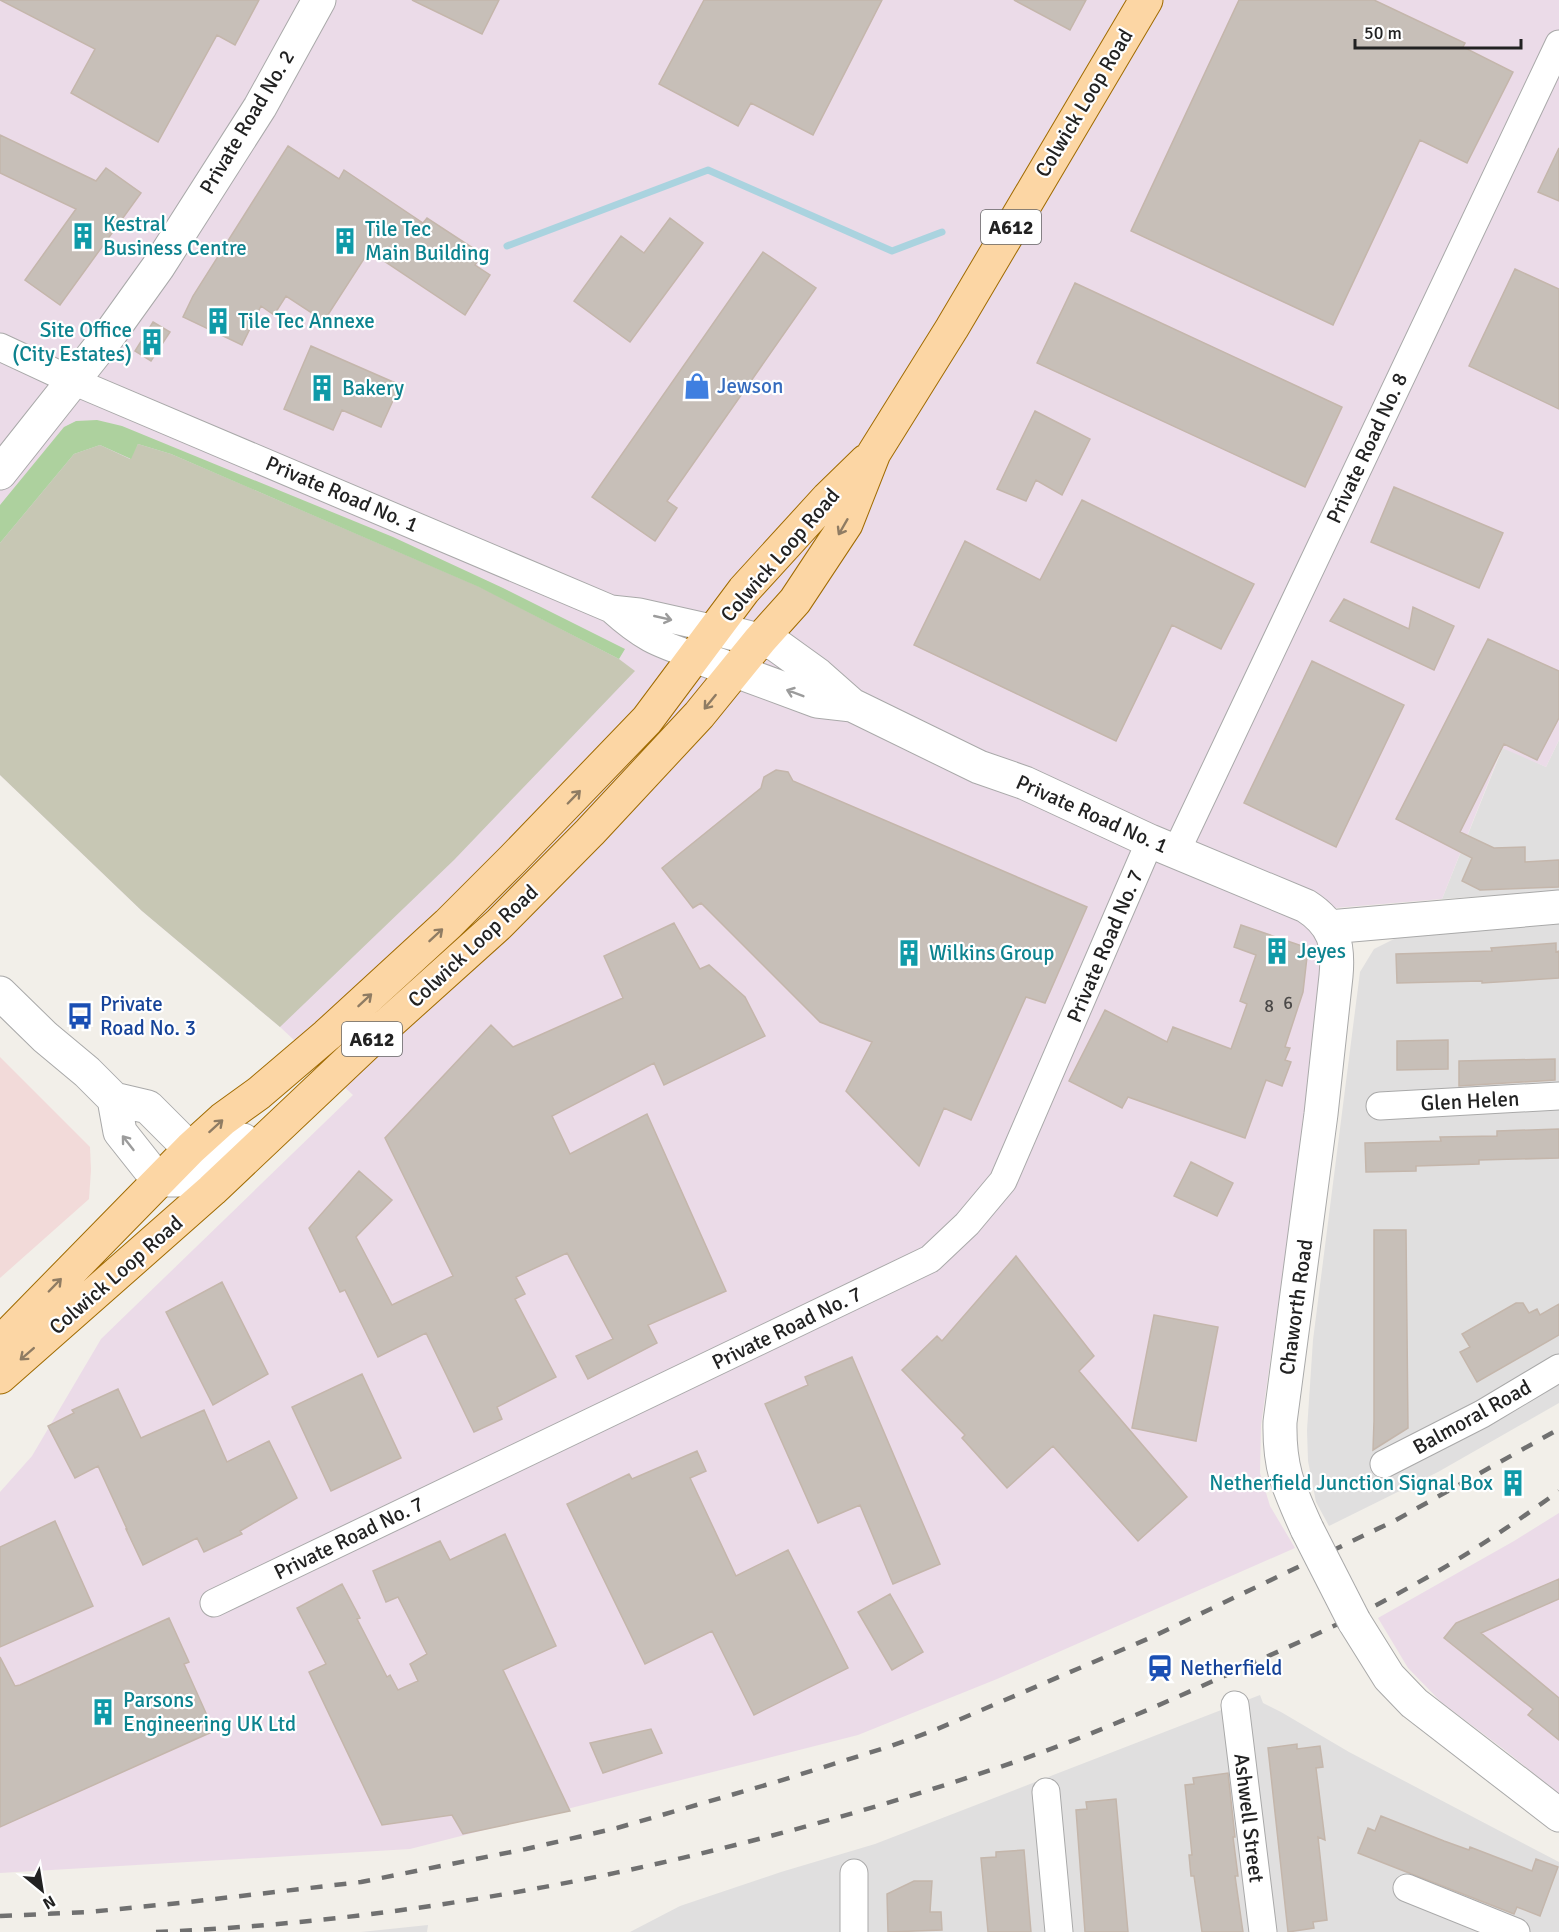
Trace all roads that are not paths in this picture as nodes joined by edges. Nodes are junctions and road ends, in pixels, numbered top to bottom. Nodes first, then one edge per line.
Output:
1 (319, 0) edge
2 (1146, 0) edge
3 (1559, 44) edge
4 (0, 347) edge
5 (73, 381) junction
6 (874, 453) junction
7 (0, 473) edge
8 (611, 609) junction
9 (715, 629) junction
10 (760, 640) junction
11 (695, 656) junction
12 (735, 671) junction
13 (852, 705) junction
14 (1163, 846) junction
15 (1559, 907) edge
16 (1329, 927) junction
17 (0, 993) edge
18 (1559, 1096) edge
19 (114, 1099) junction
20 (1380, 1106) dead end
21 (205, 1169) junction
22 (158, 1180) junction
23 (0, 1342) edge
24 (1559, 1368) edge
25 (0, 1377) edge
26 (1384, 1464) dead end
27 (214, 1603) dead end
28 (1235, 1705) dead end
29 (1046, 1792) dead end
30 (1559, 1815) edge
31 (854, 1873) dead end
32 (1407, 1888) dead end
33 (854, 1932) edge
34 (1059, 1932) edge
35 (1263, 1932) edge
36 (1516, 1932) edge

1 - 5 street, Private Road No. 2
2 - 6 main road, Colwick Loop Road / A612
3 - 14 street, Private Road No. 8
4 - 5 street
5 - 7 street
5 - 8 street, Private Road No. 1
6 - 9 main road, Colwick Loop Road / A612
6 -> 10 main road, Colwick Loop Road / A612
8 -> 9 street, Private Road No. 1
8 - 11 street, Private Road No. 1
9 - 10 street, Private Road No. 1
9 - 11 main road, Colwick Loop Road / A612
10 - 12 main road, Colwick Loop Road / A612
10 - 13 street, Private Road No. 1
11 - 12 street, Private Road No. 1
21 -> 11 main road, Colwick Loop Road / A612
13 -> 12 street, Private Road No. 1
12 -> 21 main road, Colwick Loop Road / A612
13 - 14 street, Private Road No. 1
14 - 16 street, Private Road No. 1
14 - 27 street, Private Road No. 7
15 - 16 street
16 - 30 street, Chaworth Road, bridge
17 - 19 street
18 - 20 street, Glen Helen
19 - 21 street
22 -> 19 street
21 - 22 main road, Colwick Loop Road / A612
21 -> 25 main road, Colwick Loop Road / A612
23 -> 22 main road, Colwick Loop Road / A612
24 - 26 street, Balmoral Road
28 - 35 street, Ashwell Street
29 - 34 street
31 - 33 street
32 - 36 street

